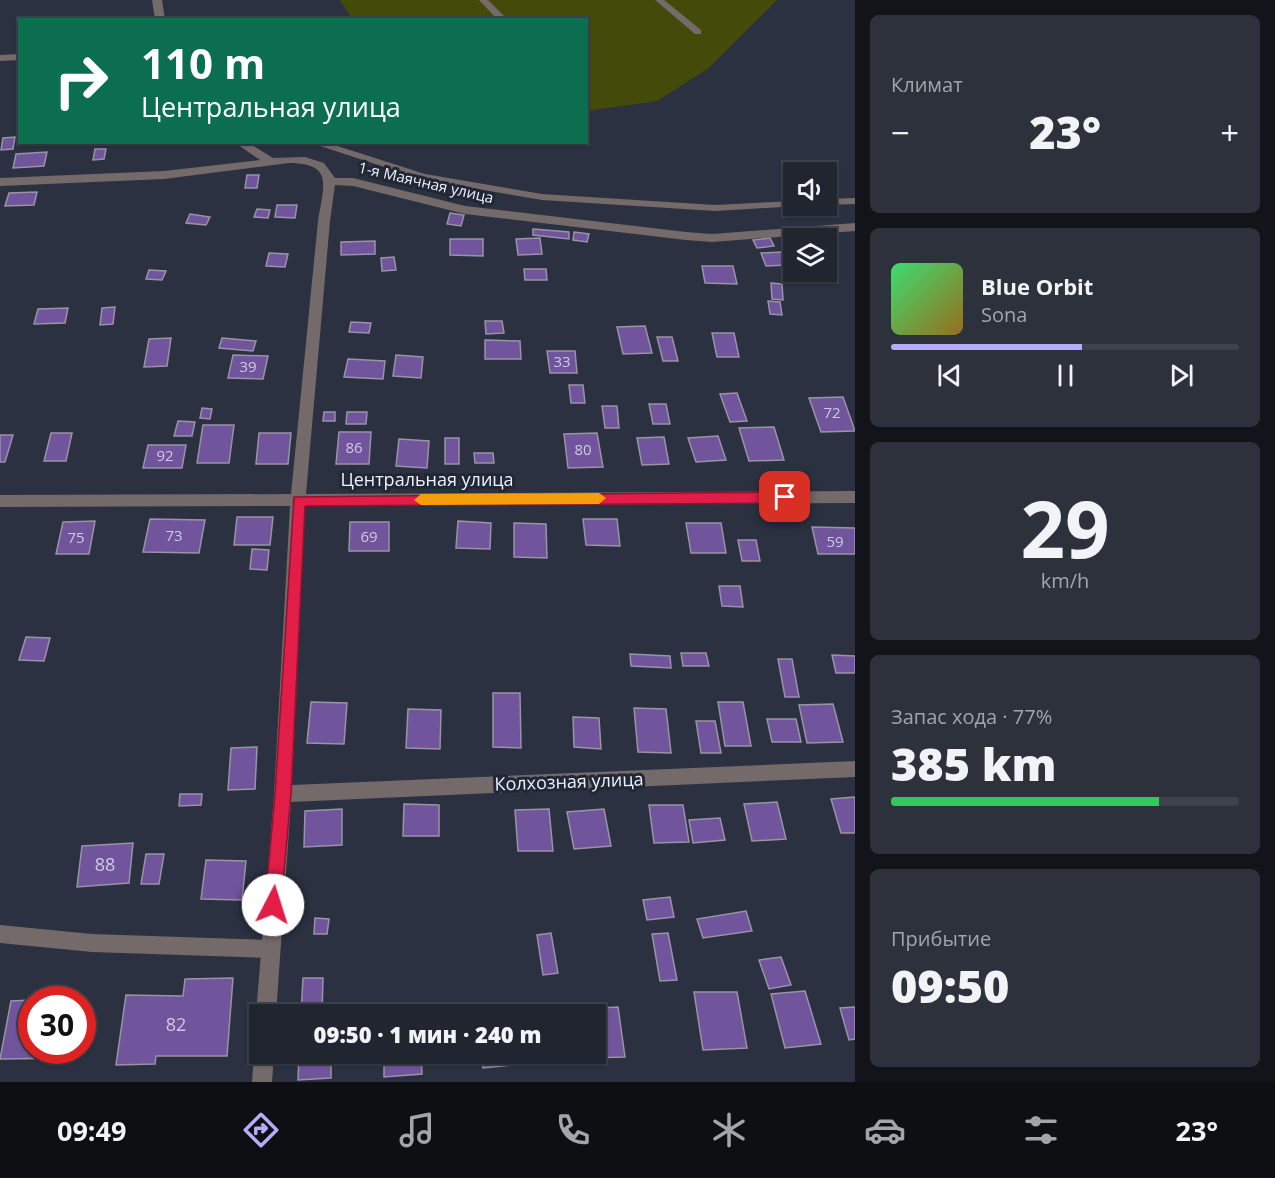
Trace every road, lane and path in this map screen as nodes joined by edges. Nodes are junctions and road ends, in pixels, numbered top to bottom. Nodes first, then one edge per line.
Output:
1 (157, 0) edge
2 (483, 0) edge
3 (659, 0) edge
4 (160, 18) edge
5 (502, 18) edge
6 (698, 32) dead end
7 (18, 57) edge
8 (0, 58) edge
9 (242, 144) edge
10 (319, 144) edge
11 (269, 161) junction
12 (330, 181) junction
13 (0, 182) edge
14 (855, 201) edge
15 (837, 202) edge
16 (783, 205) edge
17 (855, 227) edge
18 (855, 497) edge
19 (298, 500) junction
20 (0, 501) edge
21 (855, 770) edge
22 (283, 794) junction
23 (0, 934) edge
24 (269, 949) junction
25 (266, 1004) edge
26 (263, 1064) edge
27 (262, 1082) edge

1 - 4 street
2 - 5 lane
3 - 6 lane
7 - 8 street
9 - 11 street
10 - 16 lane
11 - 12 street
11 - 13 street
12 - 17 street, 1-я Маячная улица
12 - 19 street
14 - 15 lane
18 - 19 street, Центральная улица
19 - 20 street, Центральная улица
19 - 22 street
21 - 22 street, Колхозная улица
22 - 24 street
23 - 24 lane
24 - 25 street
26 - 27 street

